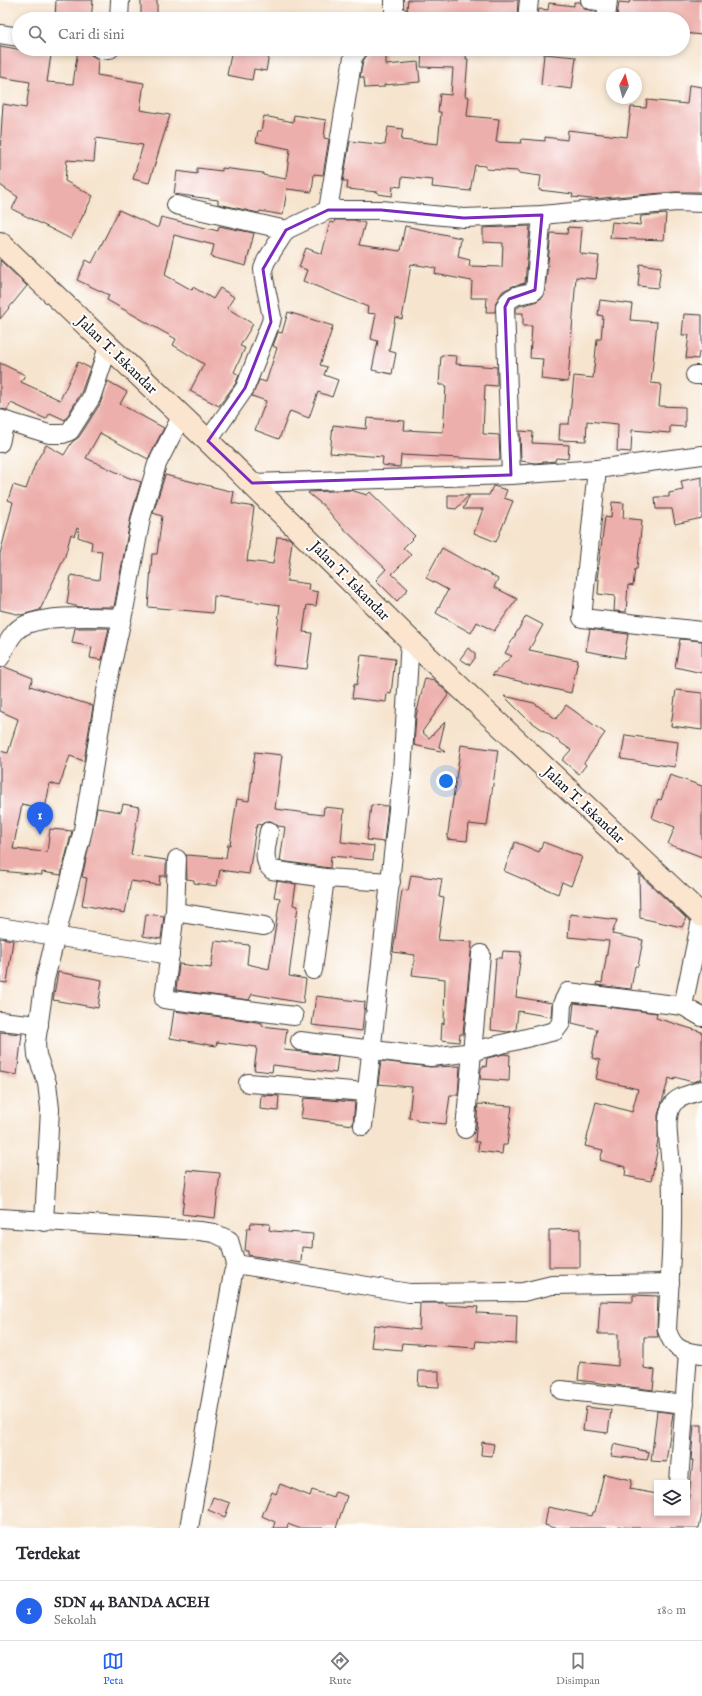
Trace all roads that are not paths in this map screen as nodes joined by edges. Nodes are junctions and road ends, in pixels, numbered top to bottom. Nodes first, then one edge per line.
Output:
1 (120, 0) edge
2 (394, 0) edge
3 (529, 0) edge
4 (119, 12) edge
5 (394, 12) edge
6 (528, 12) edge
7 (0, 34) edge
8 (12, 36) edge
9 (354, 56) edge
10 (702, 203) edge
11 (176, 205) dead end
12 (328, 210) junction
13 (542, 215) junction
14 (286, 230) junction
15 (0, 243) edge
16 (108, 347) junction
17 (182, 417) junction
18 (3, 420) edge
19 (208, 441) junction
20 (0, 443) edge
21 (702, 454) edge
22 (597, 469) junction
23 (511, 475) junction
24 (252, 483) junction
25 (122, 618) junction
26 (702, 631) edge
27 (410, 640) junction
28 (0, 658) edge
29 (268, 831) dead end
30 (177, 859) dead end
31 (325, 878) junction
32 (391, 882) junction
33 (175, 912) junction
34 (702, 916) edge
35 (264, 926) dead end
36 (0, 927) edge
37 (56, 935) junction
38 (481, 954) dead end
39 (170, 955) junction
40 (313, 970) dead end
41 (683, 1006) junction
42 (294, 1016) dead end
43 (702, 1017) edge
44 (0, 1021) edge
45 (39, 1025) junction
46 (300, 1041) dead end
47 (371, 1051) junction
48 (472, 1051) junction
49 (248, 1083) dead end
50 (702, 1090) edge
51 (366, 1092) junction
52 (363, 1126) dead end
53 (465, 1129) dead end
54 (0, 1218) edge
55 (44, 1222) junction
56 (237, 1267) junction
57 (670, 1283) junction
58 (695, 1353) edge
59 (561, 1390) dead end
60 (684, 1404) junction
61 (680, 1480) edge
62 (189, 1528) edge

1 - 4 street
2 - 5 street
3 - 6 street
7 - 8 street
9 - 12 street
10 - 13 street
11 - 14 street
12 - 13 street
12 - 14 street
13 - 23 street
14 - 19 street
15 - 16 street, Jalan T. Iskandar
16 - 17 street, Jalan T. Iskandar
16 - 18 street
17 - 19 street, Jalan T. Iskandar
17 - 25 street
18 - 20 street
19 - 24 street, Jalan T. Iskandar
21 - 22 street
22 - 23 street
22 - 26 street
23 - 24 street
24 - 27 street, Jalan T. Iskandar
25 - 28 street
25 - 37 street
27 - 32 street
27 - 34 street, Jalan T. Iskandar
29 - 31 street
30 - 33 street
31 - 32 street
31 - 40 street
32 - 47 street
33 - 35 street
33 - 39 street
34 - 41 street
36 - 37 street
37 - 39 street
37 - 45 street
38 - 48 street
39 - 42 street
41 - 43 street
41 - 48 street
44 - 45 street
45 - 55 street
46 - 47 street
47 - 48 street
47 - 51 street
48 - 53 street
49 - 51 street
50 - 57 street
51 - 52 street
54 - 55 street
55 - 56 street
56 - 57 street
56 - 62 street
57 - 58 street
58 - 60 street
59 - 60 street
60 - 61 street

